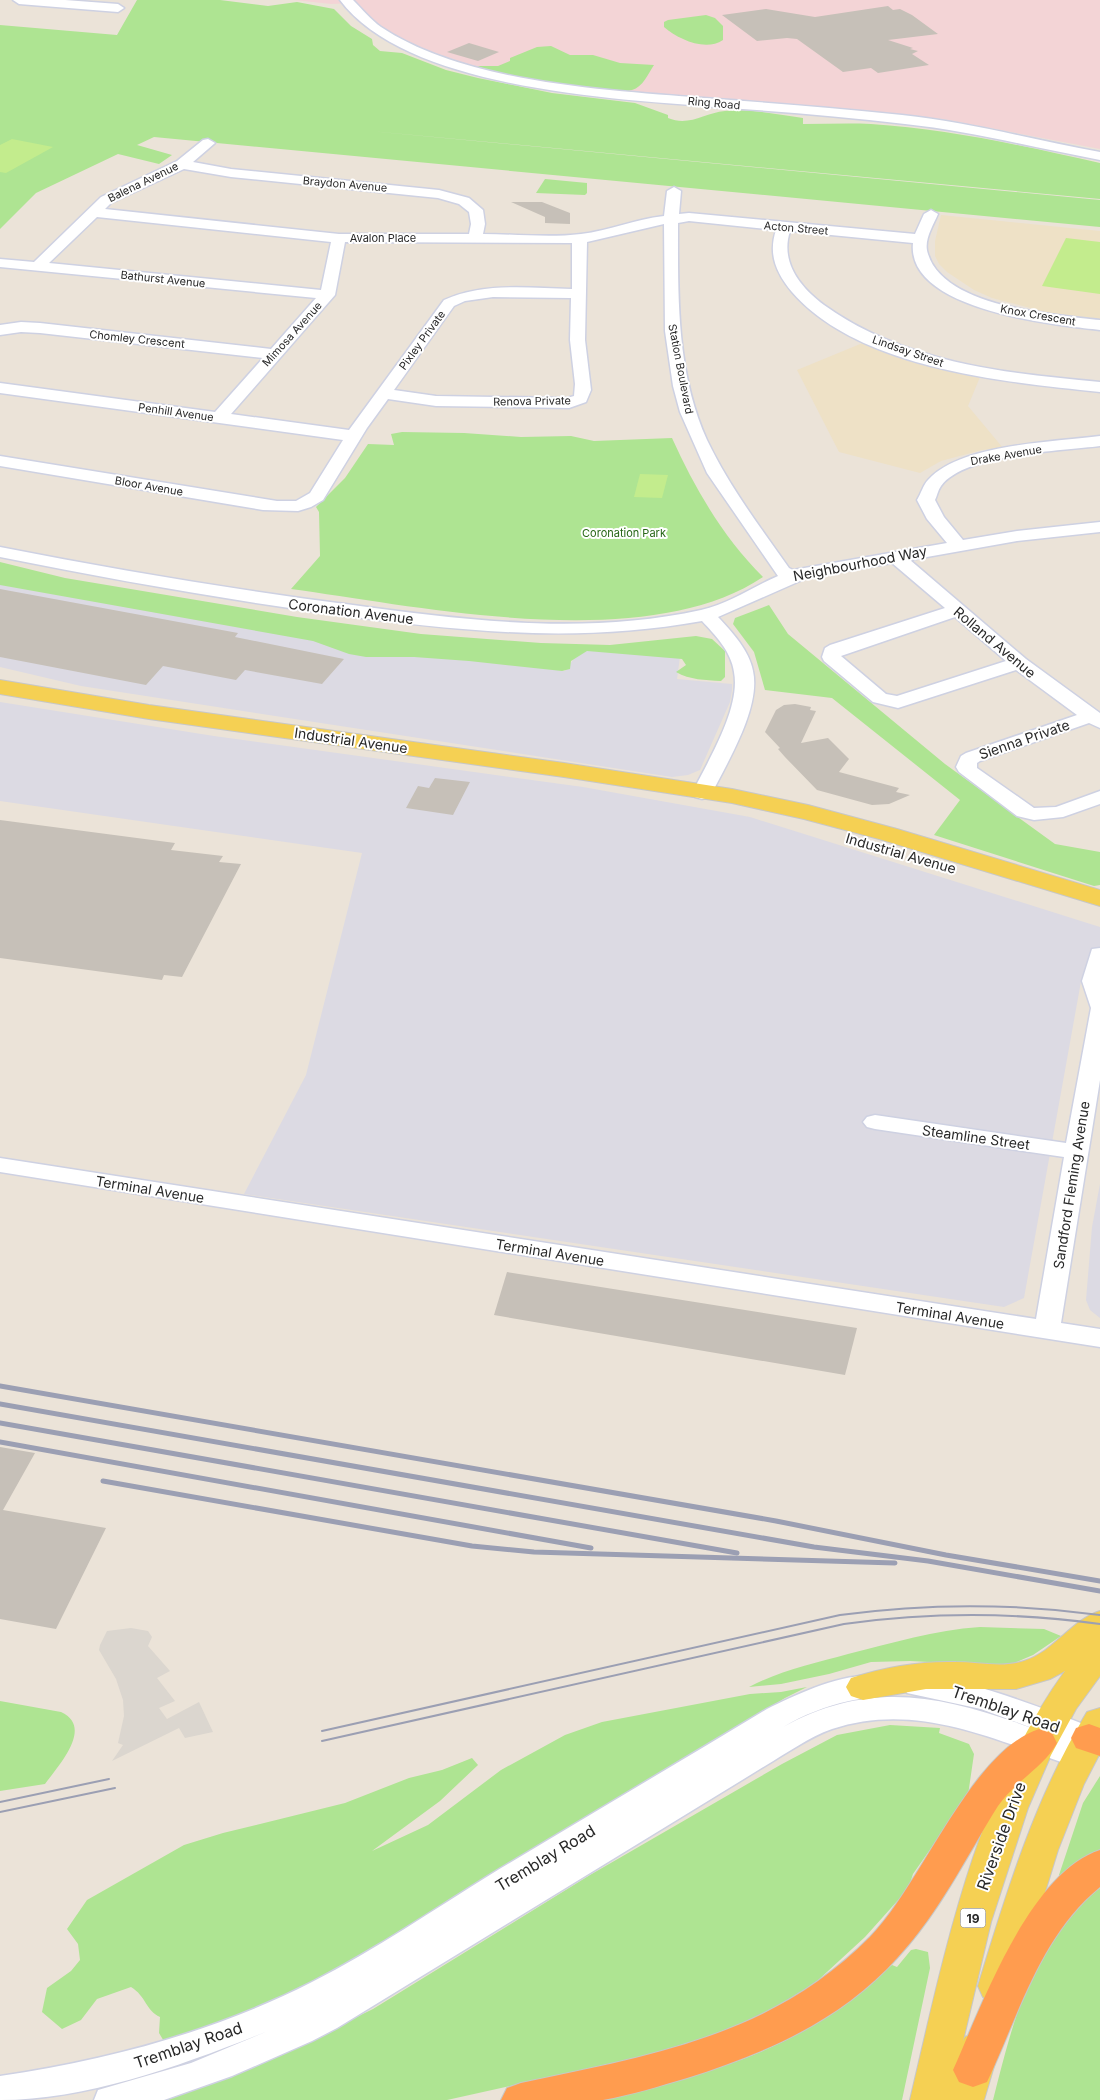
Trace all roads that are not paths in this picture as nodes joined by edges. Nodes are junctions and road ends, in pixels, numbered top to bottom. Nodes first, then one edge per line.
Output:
1 (19, 0) edge
2 (346, 0) edge
3 (44, 1) edge
4 (118, 8) dead end
5 (208, 143) dead end
6 (1100, 156) edge
7 (182, 164) junction
8 (674, 191) dead end
9 (94, 212) junction
10 (931, 214) dead end
11 (671, 218) junction
12 (784, 227) junction
13 (340, 238) junction
14 (475, 238) junction
15 (579, 239) junction
16 (920, 240) junction
17 (0, 263) edge
18 (38, 266) junction
19 (580, 294) junction
20 (327, 295) junction
21 (1100, 325) edge
22 (0, 330) edge
23 (274, 354) junction
24 (1100, 387) edge
25 (0, 388) edge
26 (383, 393) junction
27 (219, 418) junction
28 (352, 436) junction
29 (1100, 441) edge
30 (0, 461) edge
31 (298, 506) joint
32 (1100, 527) edge
33 (958, 545) junction
34 (0, 552) edge
35 (895, 556) junction
36 (790, 576) junction
37 (958, 610) junction
38 (706, 615) junction
39 (1019, 664) junction
40 (0, 687) edge
41 (1096, 719) edge
42 (702, 794) junction
43 (1100, 797) edge
44 (1100, 898) edge
45 (1100, 915) edge
46 (1100, 954) edge
47 (1100, 1005) edge
48 (1100, 1011) edge
49 (875, 1122) dead end
50 (1077, 1152) junction
51 (0, 1165) edge
52 (1047, 1330) junction
53 (1100, 1338) edge
54 (1100, 1624) edge
55 (1100, 1649) edge
56 (863, 1687) junction
57 (1044, 1733) junction
58 (1092, 1740) edge
59 (1100, 1866) edge
60 (969, 2085) edge
61 (0, 2090) edge
62 (110, 2100) edge
63 (521, 2100) edge
64 (930, 2100) edge

1 - 3 street
2 - 6 street, Ring Road
3 - 4 street
5 - 7 street, Balena Avenue
7 - 9 street, Balena Avenue
7 - 14 street, Braydon Avenue
8 - 11 street, Station Boulevard
9 - 13 street, Avalon Place
9 - 18 street, Balena Avenue
10 - 16 street
11 - 12 street, Acton Street
11 - 15 street, Avalon Place
11 - 36 street, Station Boulevard
12 - 16 street, Acton Street
12 - 24 street, Lindsay Street
13 - 14 street, Avalon Place
13 - 20 street, Mimosa Avenue
14 - 15 street, Avalon Place
15 - 19 street, Renova Private
16 - 21 street, Knox Crescent
17 - 18 street, Bathurst Avenue
18 - 20 street, Bathurst Avenue
19 - 26 street, Pixley Private
19 - 26 street, Renova Private
20 - 23 street, Mimosa Avenue
22 - 23 street, Chomley Crescent
23 - 27 street, Mimosa Avenue
25 - 27 street, Penhill Avenue
26 - 28 street, Pixley Private
27 - 28 street, Penhill Avenue
28 - 31 street, Pixley Private
29 - 33 street, Drake Avenue
30 - 31 street, Bloor Avenue
32 - 33 street, Neighbourhood Way
33 - 35 street, Neighbourhood Way
34 - 38 street, Coronation Avenue
35 - 36 street, Neighbourhood Way
35 - 37 street, Rolland Avenue
36 - 38 street, Neighbourhood Way
37 - 39 street, Rolland Avenue
37 - 39 street
38 - 42 street
39 - 41 street, Rolland Avenue
40 - 42 main road, Industrial Avenue
41 - 43 street, Sienna Private
42 - 44 main road, Industrial Avenue
42 - 45 main road, Industrial Avenue
46 - 47 street
48 - 50 street, Sandford Fleming Avenue
49 - 50 street, Steamline Street
50 - 52 street, Sandford Fleming Avenue
51 - 52 street, Terminal Avenue
52 - 53 street, Terminal Avenue
54 - 56 main road
55 - 57 main road, Riverside Drive / 19
56 - 57 street, Tremblay Road
56 - 61 street, Tremblay Road
57 - 58 street, Tremblay Road
57 - 62 street, Tremblay Road
57 - 63 highway
57 - 64 main road, Riverside Drive / 19
58 - 60 main road
59 - 60 highway

